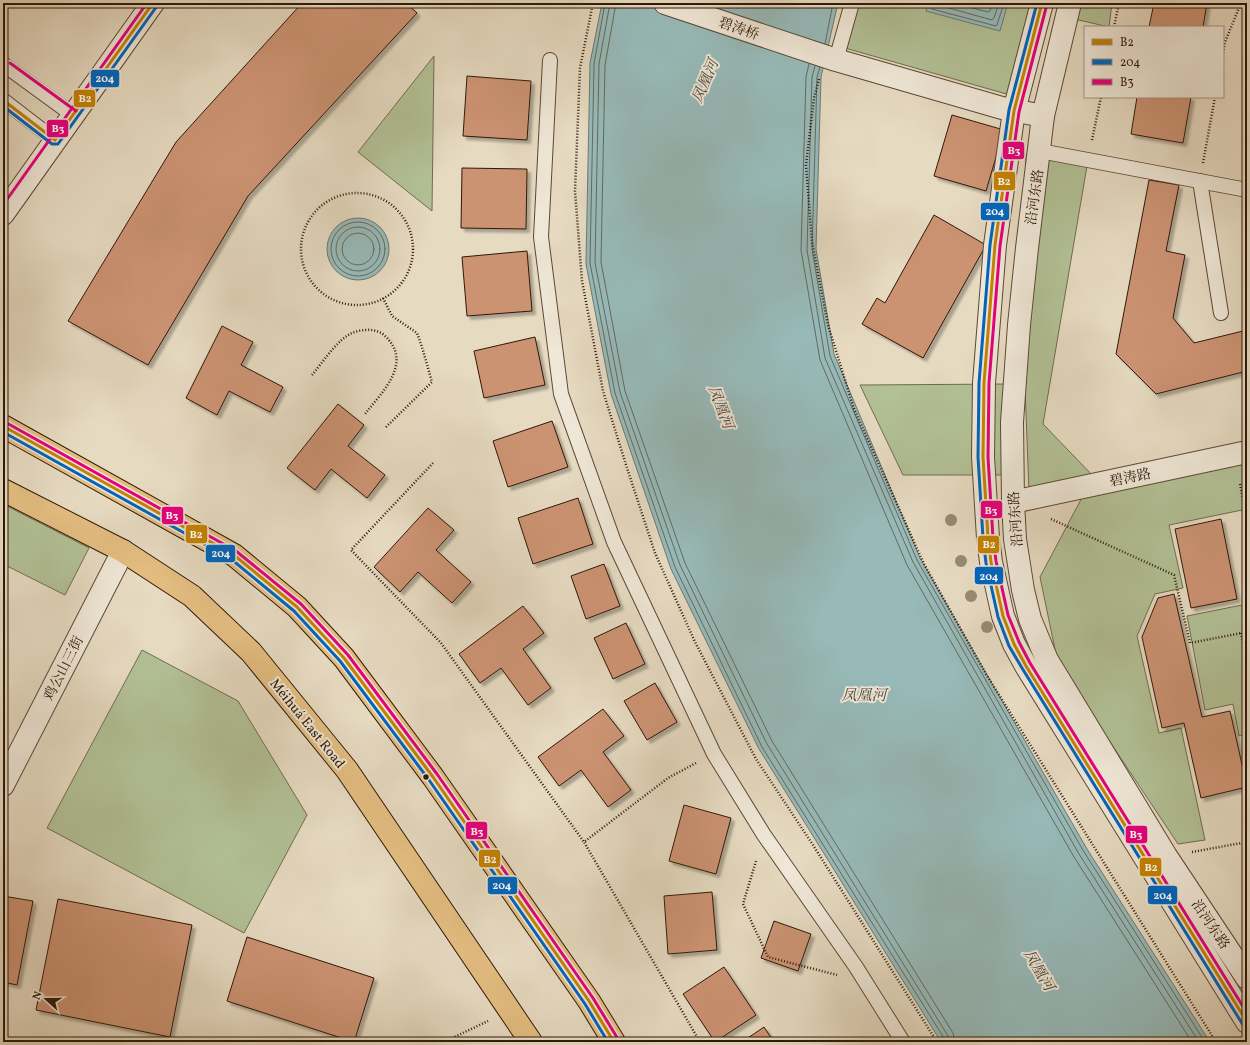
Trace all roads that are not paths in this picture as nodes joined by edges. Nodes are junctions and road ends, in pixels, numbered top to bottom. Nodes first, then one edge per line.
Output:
1 (153, 3) edge
2 (665, 3) edge
3 (852, 3) edge
4 (1042, 3) edge
5 (1070, 3) edge
6 (825, 57) junction
7 (550, 60) dead end
8 (4, 68) edge
9 (3, 100) edge
10 (1014, 111) junction
11 (73, 115) junction
12 (1044, 116) junction
13 (55, 140) junction
14 (1040, 151) junction
15 (1200, 181) junction
16 (1247, 190) edge
17 (3, 214) edge
18 (1221, 313) dead end
19 (3, 426) edge
20 (1247, 452) edge
21 (3, 490) edge
22 (1013, 502) junction
23 (123, 551) junction
24 (3, 785) edge
25 (1247, 978) edge
26 (1247, 1022) edge
27 (531, 1042) edge
28 (614, 1042) edge
29 (903, 1042) edge

1 - 11 street
2 - 6 street, 碧涛桥
3 - 6 lane
4 - 10 street, 沿河东路
5 - 12 street, 沿河东路
6 - 10 street, 碧涛桥
7 - 29 lane
8 - 11 lane
9 - 13 lane
10 - 12 street, 碧涛桥
10 - 26 street, 沿河东路
11 - 13 street
12 - 14 street, 沿河东路
13 - 17 street
14 - 15 lane
14 - 22 street, 沿河东路
15 - 16 lane
15 - 18 lane
19 - 28 main road
20 - 22 street, 碧涛路
21 - 23 main road, Méihuá East Road
22 - 25 street, 沿河东路
23 - 24 street, 鸡公山三街
23 - 27 main road, Méihuá East Road

